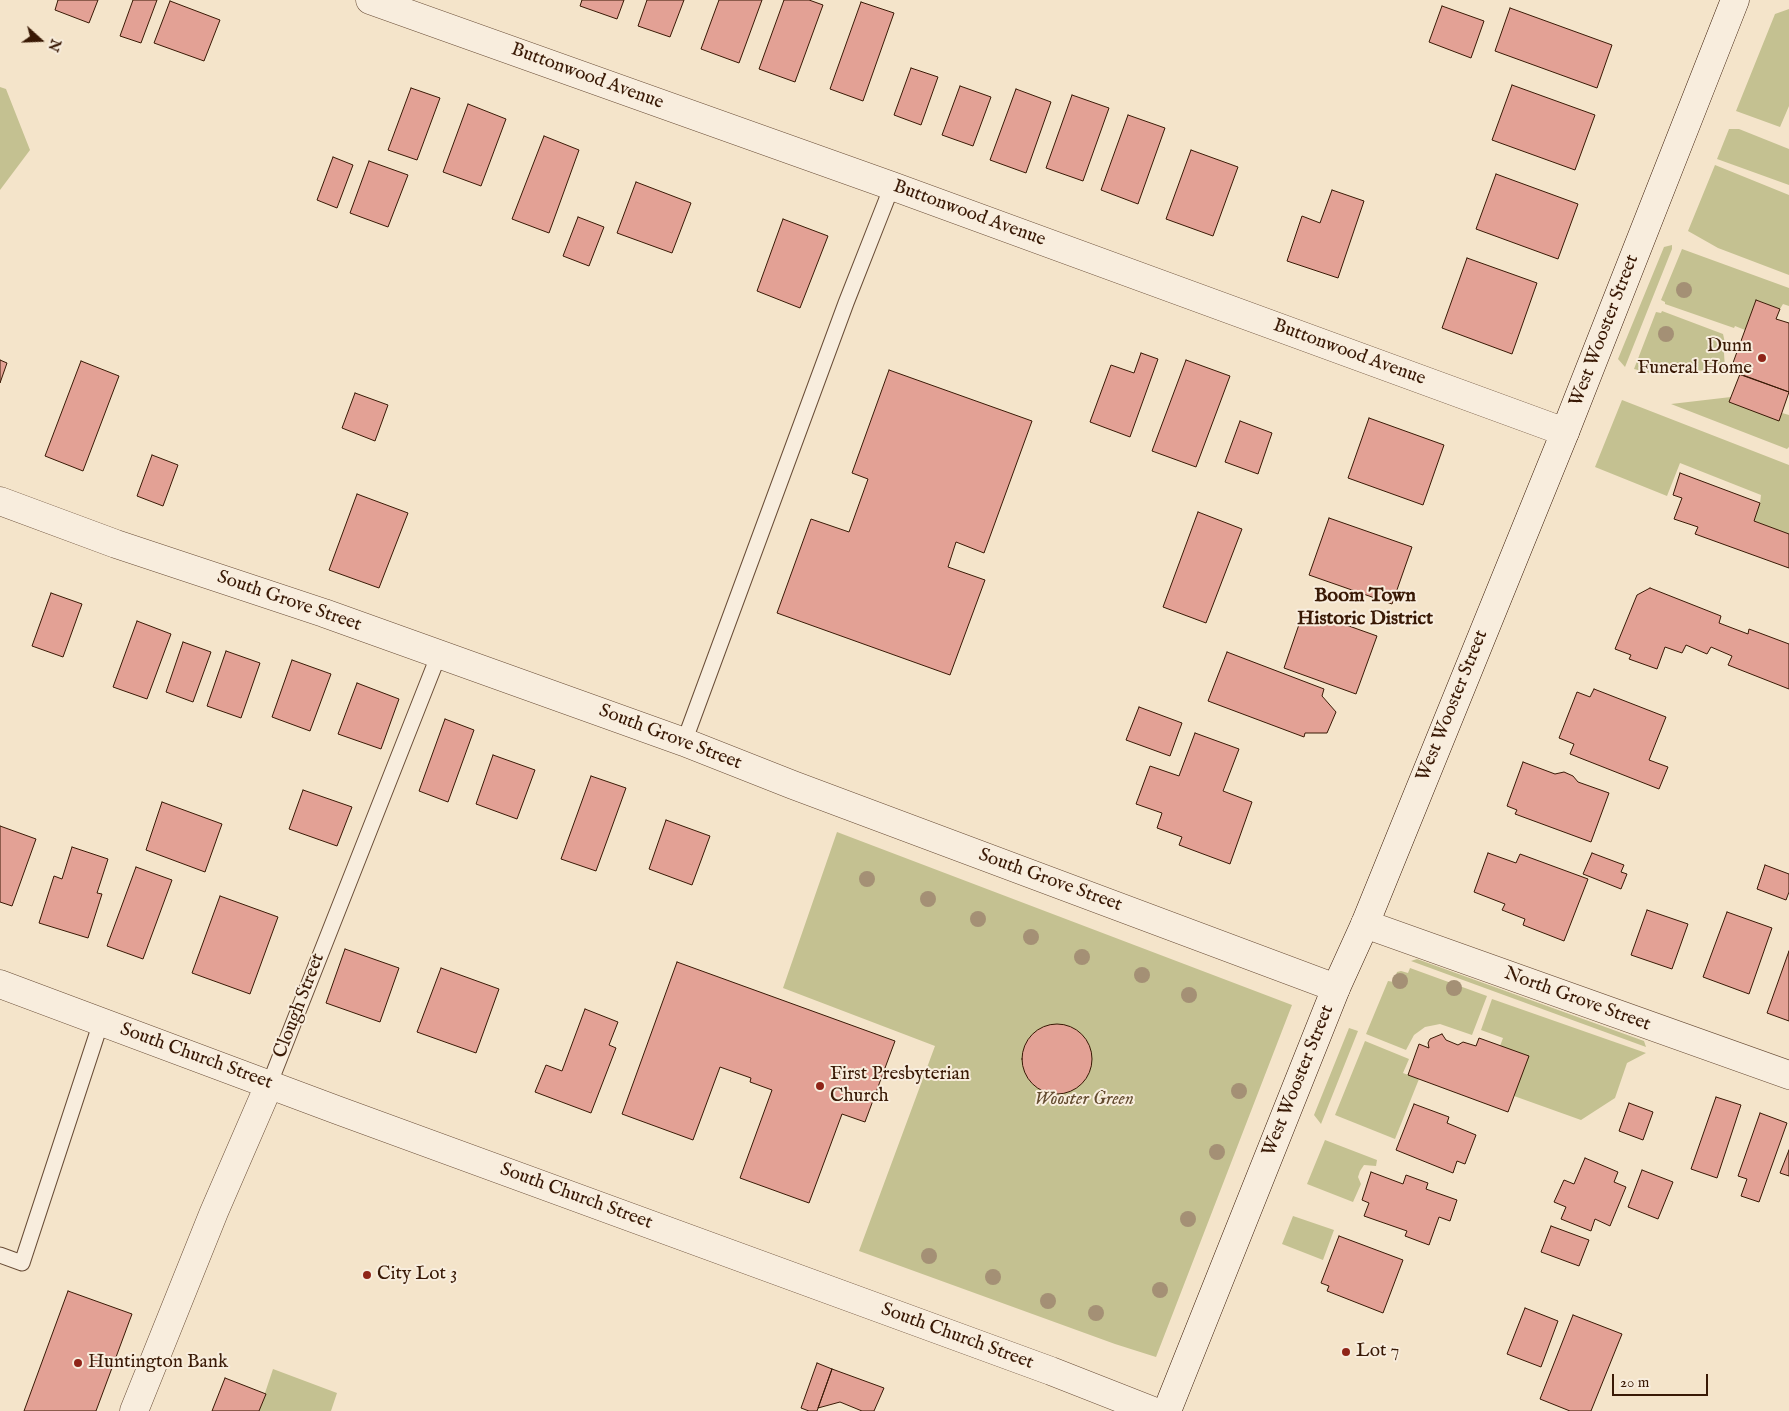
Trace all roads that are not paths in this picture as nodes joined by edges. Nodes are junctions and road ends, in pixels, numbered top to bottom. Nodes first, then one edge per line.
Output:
1 (370, 0) edge
2 (1735, 0) edge
3 (892, 186) junction
4 (1565, 432) junction
5 (0, 501) edge
6 (439, 654) junction
7 (684, 742) junction
8 (1365, 924) junction
9 (0, 984) edge
10 (1336, 988) junction
11 (101, 1022) junction
12 (1789, 1075) edge
13 (269, 1085) junction
14 (0, 1255) edge
15 (134, 1411) edge
16 (1152, 1411) edge
17 (1167, 1411) edge

1 - 3 street, Buttonwood Avenue
2 - 4 street, West Wooster Street
3 - 4 street, Buttonwood Avenue
3 - 7 lane
4 - 8 street, West Wooster Street
5 - 6 street, South Grove Street
6 - 7 street, South Grove Street
6 - 13 lane, Clough Street
7 - 10 street, South Grove Street
8 - 10 street, West Wooster Street
8 - 12 street, North Grove Street
9 - 11 street, South Church Street
10 - 17 street, West Wooster Street
11 - 13 street, South Church Street
11 - 14 lane
13 - 15 street, Clough Street
13 - 16 street, South Church Street

